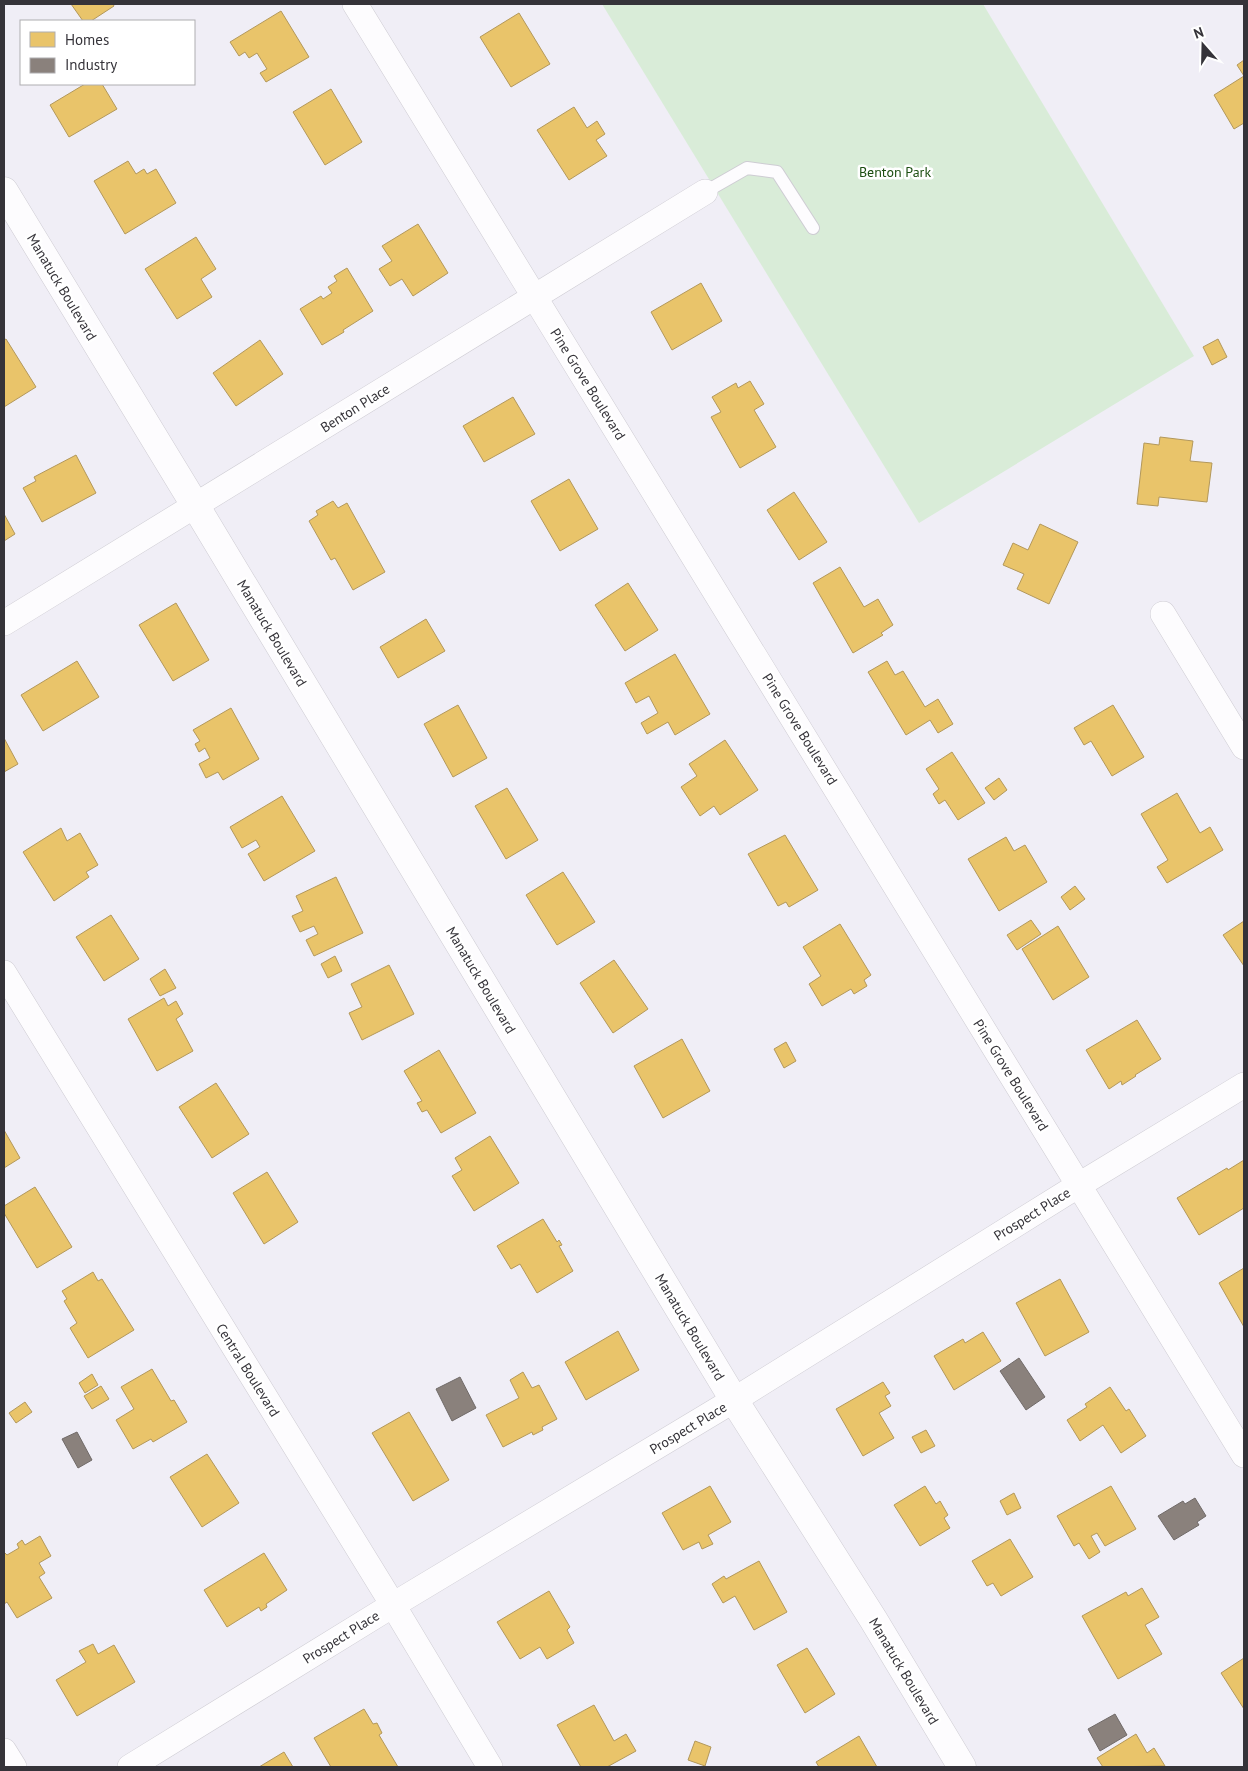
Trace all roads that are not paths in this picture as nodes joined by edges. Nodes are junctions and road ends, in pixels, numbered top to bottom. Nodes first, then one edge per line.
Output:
1 (355, 4) edge
2 (4, 191) edge
3 (705, 192) joint
4 (813, 228) dead end
5 (535, 297) junction
6 (195, 505) junction
7 (1163, 614) dead end
8 (4, 623) edge
9 (1244, 747) edge
10 (4, 974) edge
11 (1244, 1086) edge
12 (1079, 1185) junction
13 (734, 1400) junction
14 (1244, 1455) edge
15 (393, 1605) junction
16 (4, 1750) edge
17 (14, 1767) edge
18 (130, 1767) edge
19 (490, 1767) edge
20 (962, 1767) edge

1 - 5 street, Pine Grove Boulevard
2 - 6 street, Manatuck Boulevard
3 - 4 lane
3 - 5 street, Benton Place
5 - 6 street, Benton Place
5 - 12 street, Pine Grove Boulevard
6 - 8 street, Benton Place
6 - 13 street, Manatuck Boulevard
7 - 9 street
10 - 15 street, Central Boulevard
11 - 12 street, Prospect Place
12 - 13 street, Prospect Place
12 - 14 street, Pine Grove Boulevard
13 - 15 street, Prospect Place
13 - 20 street, Manatuck Boulevard
15 - 18 street, Prospect Place
15 - 19 street, Central Boulevard
16 - 17 street

